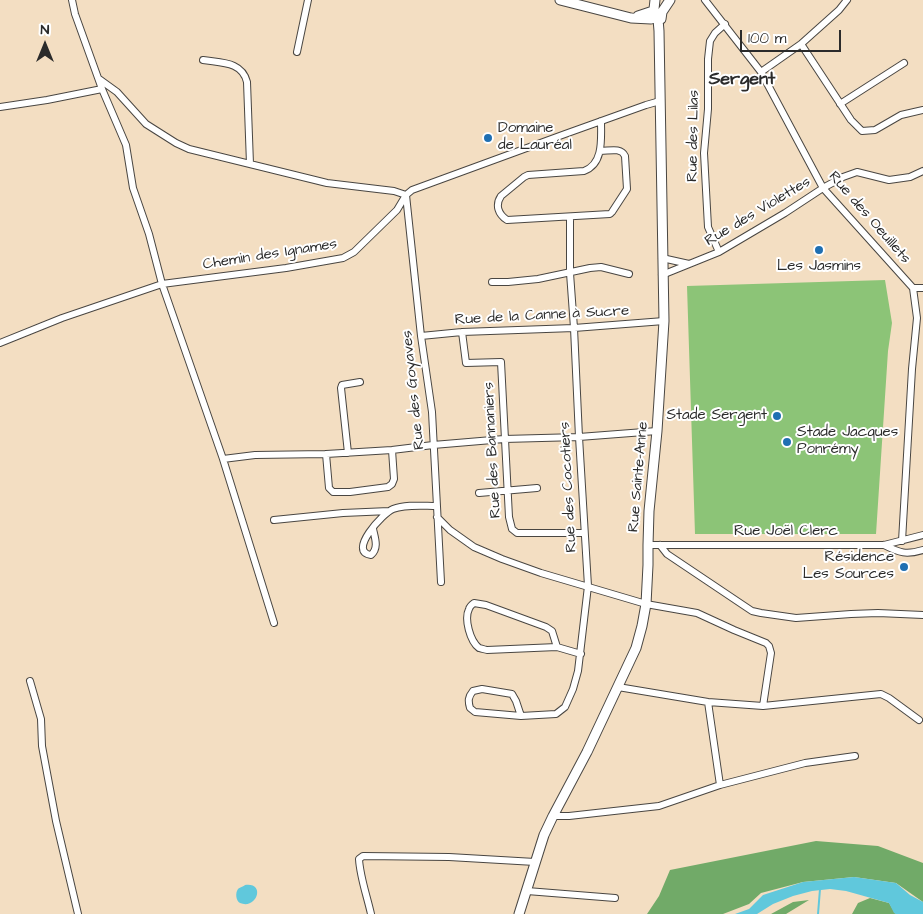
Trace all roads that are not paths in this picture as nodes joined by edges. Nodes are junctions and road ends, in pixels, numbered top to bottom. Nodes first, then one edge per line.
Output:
1 (72, 0) edge
2 (308, 0) edge
3 (560, 0) edge
4 (669, 0) edge
5 (705, 0) edge
6 (847, 0) edge
7 (657, 10) edge
8 (725, 24) junction
9 (801, 44) junction
10 (297, 52) dead end
11 (203, 60) dead end
12 (904, 63) dead end
13 (762, 72) junction
14 (99, 79) junction
15 (102, 89) junction
16 (660, 102) junction
17 (840, 104) junction
18 (0, 107) edge
19 (923, 110) edge
20 (601, 121) junction
21 (601, 151) junction
22 (250, 164) junction
23 (923, 171) edge
24 (823, 188) junction
25 (406, 195) junction
26 (570, 217) junction
27 (719, 252) junction
28 (662, 258) junction
29 (690, 264) junction
30 (570, 273) junction
31 (629, 274) dead end
32 (662, 275) junction
33 (492, 282) dead end
34 (162, 284) junction
35 (913, 288) junction
36 (923, 288) edge
37 (664, 321) junction
38 (574, 328) junction
39 (462, 332) junction
40 (421, 336) junction
41 (0, 342) edge
42 (360, 382) dead end
43 (657, 431) junction
44 (579, 438) junction
45 (504, 439) junction
46 (433, 445) junction
47 (392, 450) junction
48 (348, 453) junction
49 (326, 454) junction
50 (223, 459) junction
51 (537, 488) dead end
52 (508, 491) junction
53 (479, 493) dead end
54 (437, 506) junction
55 (389, 511) junction
56 (437, 516) junction
57 (274, 520) dead end
58 (373, 529) dead end
59 (584, 532) junction
60 (923, 535) edge
61 (902, 540) junction
62 (660, 544) junction
63 (648, 545) junction
64 (884, 545) junction
65 (923, 550) edge
66 (440, 582) dead end
67 (588, 586) junction
68 (646, 604) junction
69 (923, 615) edge
70 (274, 623) dead end
71 (557, 648) junction
72 (581, 654) junction
73 (30, 682) dead end
74 (618, 687) junction
75 (708, 702) junction
76 (763, 706) junction
77 (520, 716) junction
78 (919, 720) dead end
79 (855, 756) dead end
80 (720, 785) junction
81 (553, 816) junction
82 (535, 862) junction
83 (527, 891) junction
84 (615, 898) dead end
85 (78, 914) edge
86 (371, 914) edge
87 (519, 914) edge

1 - 14 street
2 - 10 street
3 - 7 main road
4 - 7 main road
5 - 8 street, Rue des Oeuillets
6 - 9 street
7 - 16 main road, Rue Sainte-Anne
8 - 13 street, Rue des Oeuillets
8 - 27 street, Rue des Lilas
9 - 13 street
9 - 17 street
11 - 22 street
12 - 17 street
13 - 24 street, Rue des Oeuillets
14 - 15 street
14 - 22 street
15 - 18 street
15 - 34 street
16 - 20 street, Chemin des Ignames
16 - 28 main road, Rue Sainte-Anne
17 - 19 street
20 - 21 street
20 - 25 street, Chemin des Ignames
21 - 26 street
21 - 26 street
22 - 25 street
23 - 24 street, Rue des Violettes
24 - 27 street, Rue des Violettes
24 - 35 street, Rue des Oeuillets
25 - 34 street, Chemin des Ignames
25 - 40 street, Rue des Goyaves
26 - 30 street, Rue des Cocotiers
27 - 29 street, Rue des Violettes
28 - 29 street
28 - 32 main road, Rue Sainte-Anne
29 - 32 street, Rue des Violettes
30 - 31 street
30 - 33 street
30 - 38 street, Rue des Cocotiers
32 - 37 main road, Rue Sainte-Anne
34 - 41 street, Chemin des Ignames
34 - 50 street
35 - 36 street
35 - 61 street
37 - 38 street, Rue de la Canne à Sucre
37 - 43 main road, Rue Sainte-Anne
38 - 39 street, Rue de la Canne à Sucre
38 - 44 street, Rue des Cocotiers
39 - 40 street, Rue de la Canne à Sucre
39 - 45 street, Rue des Bannaniers
40 - 46 street, Rue des Goyaves
42 - 48 street
43 - 44 street
43 - 63 main road, Rue Sainte-Anne
44 - 45 street
44 - 59 street, Rue des Cocotiers
45 - 46 street
45 - 52 street, Rue des Bannaniers
46 - 47 street
46 - 54 street, Rue des Goyaves
47 - 48 street
47 - 49 street
48 - 49 street
49 - 50 street
50 - 70 street
51 - 52 street
52 - 53 street
52 - 59 street, Rue des Bannaniers
54 - 55 street
54 - 56 street, Rue des Goyaves
55 - 57 street
55 - 58 street
56 - 66 street, Rue des Goyaves
56 - 67 street
59 - 67 street, Rue des Cocotiers
60 - 61 street, Rue Joël Clerc
61 - 64 street, Rue Joël Clerc
62 - 63 street, Rue Joël Clerc
62 - 64 street, Rue Joël Clerc
62 - 69 street
63 - 68 main road, Rue Sainte-Anne
64 - 65 street
67 - 68 street
67 - 72 street, Rue des Cocotiers
68 - 74 main road, Rue Sainte-Anne
68 - 76 street
71 - 71 street
71 - 72 street
72 - 77 street, Rue des Cocotiers
73 - 85 street
74 - 75 street
74 - 81 main road, Rue Sainte-Anne
75 - 76 street
75 - 80 street
76 - 78 street
77 - 77 street, Rue des Cocotiers
79 - 80 street
80 - 81 street
81 - 82 main road, Rue Sainte-Anne
82 - 83 main road, Rue Sainte-Anne
82 - 86 street
83 - 84 street
83 - 87 main road, Rue Sainte-Anne

